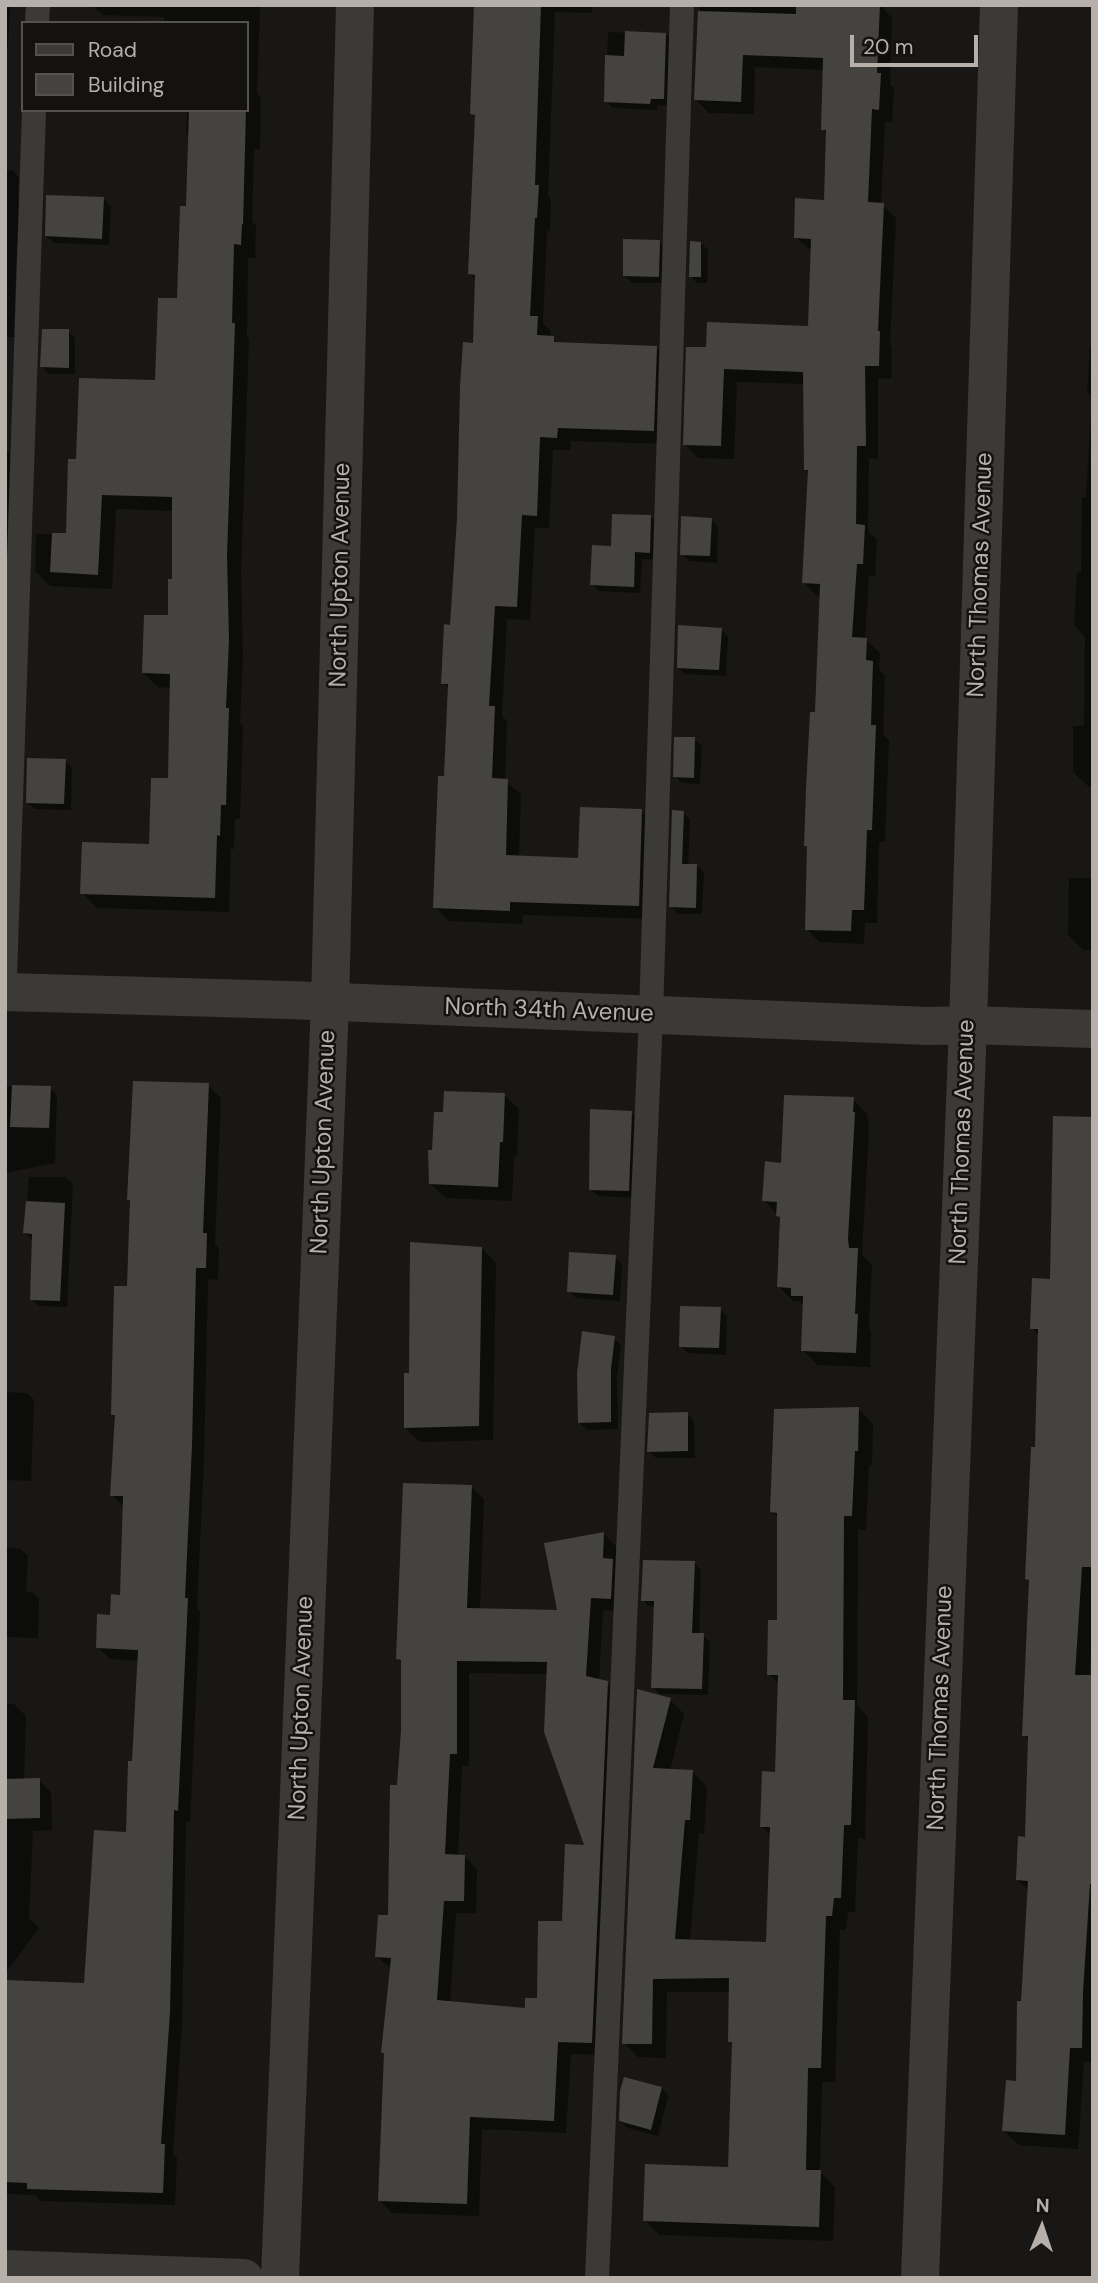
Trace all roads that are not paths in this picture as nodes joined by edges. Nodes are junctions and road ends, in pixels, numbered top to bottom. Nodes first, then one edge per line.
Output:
1 (355, 5) edge
2 (682, 5) edge
3 (999, 5) edge
4 (34, 112) edge
5 (5, 977) edge
6 (5, 992) edge
7 (330, 1003) junction
8 (651, 1015) junction
9 (968, 1025) junction
10 (1093, 1028) edge
11 (5, 2269) edge
12 (244, 2278) edge
13 (279, 2278) edge
14 (597, 2278) edge
15 (920, 2278) edge

1 - 7 street, North Upton Avenue
2 - 8 lane
3 - 9 street, North Thomas Avenue
4 - 5 lane
6 - 7 street, North 34th Avenue
7 - 8 street, North 34th Avenue
7 - 13 street, North Upton Avenue
8 - 9 street, North 34th Avenue
8 - 14 lane
9 - 10 street, North 34th Avenue
9 - 15 street, North Thomas Avenue
11 - 12 street

